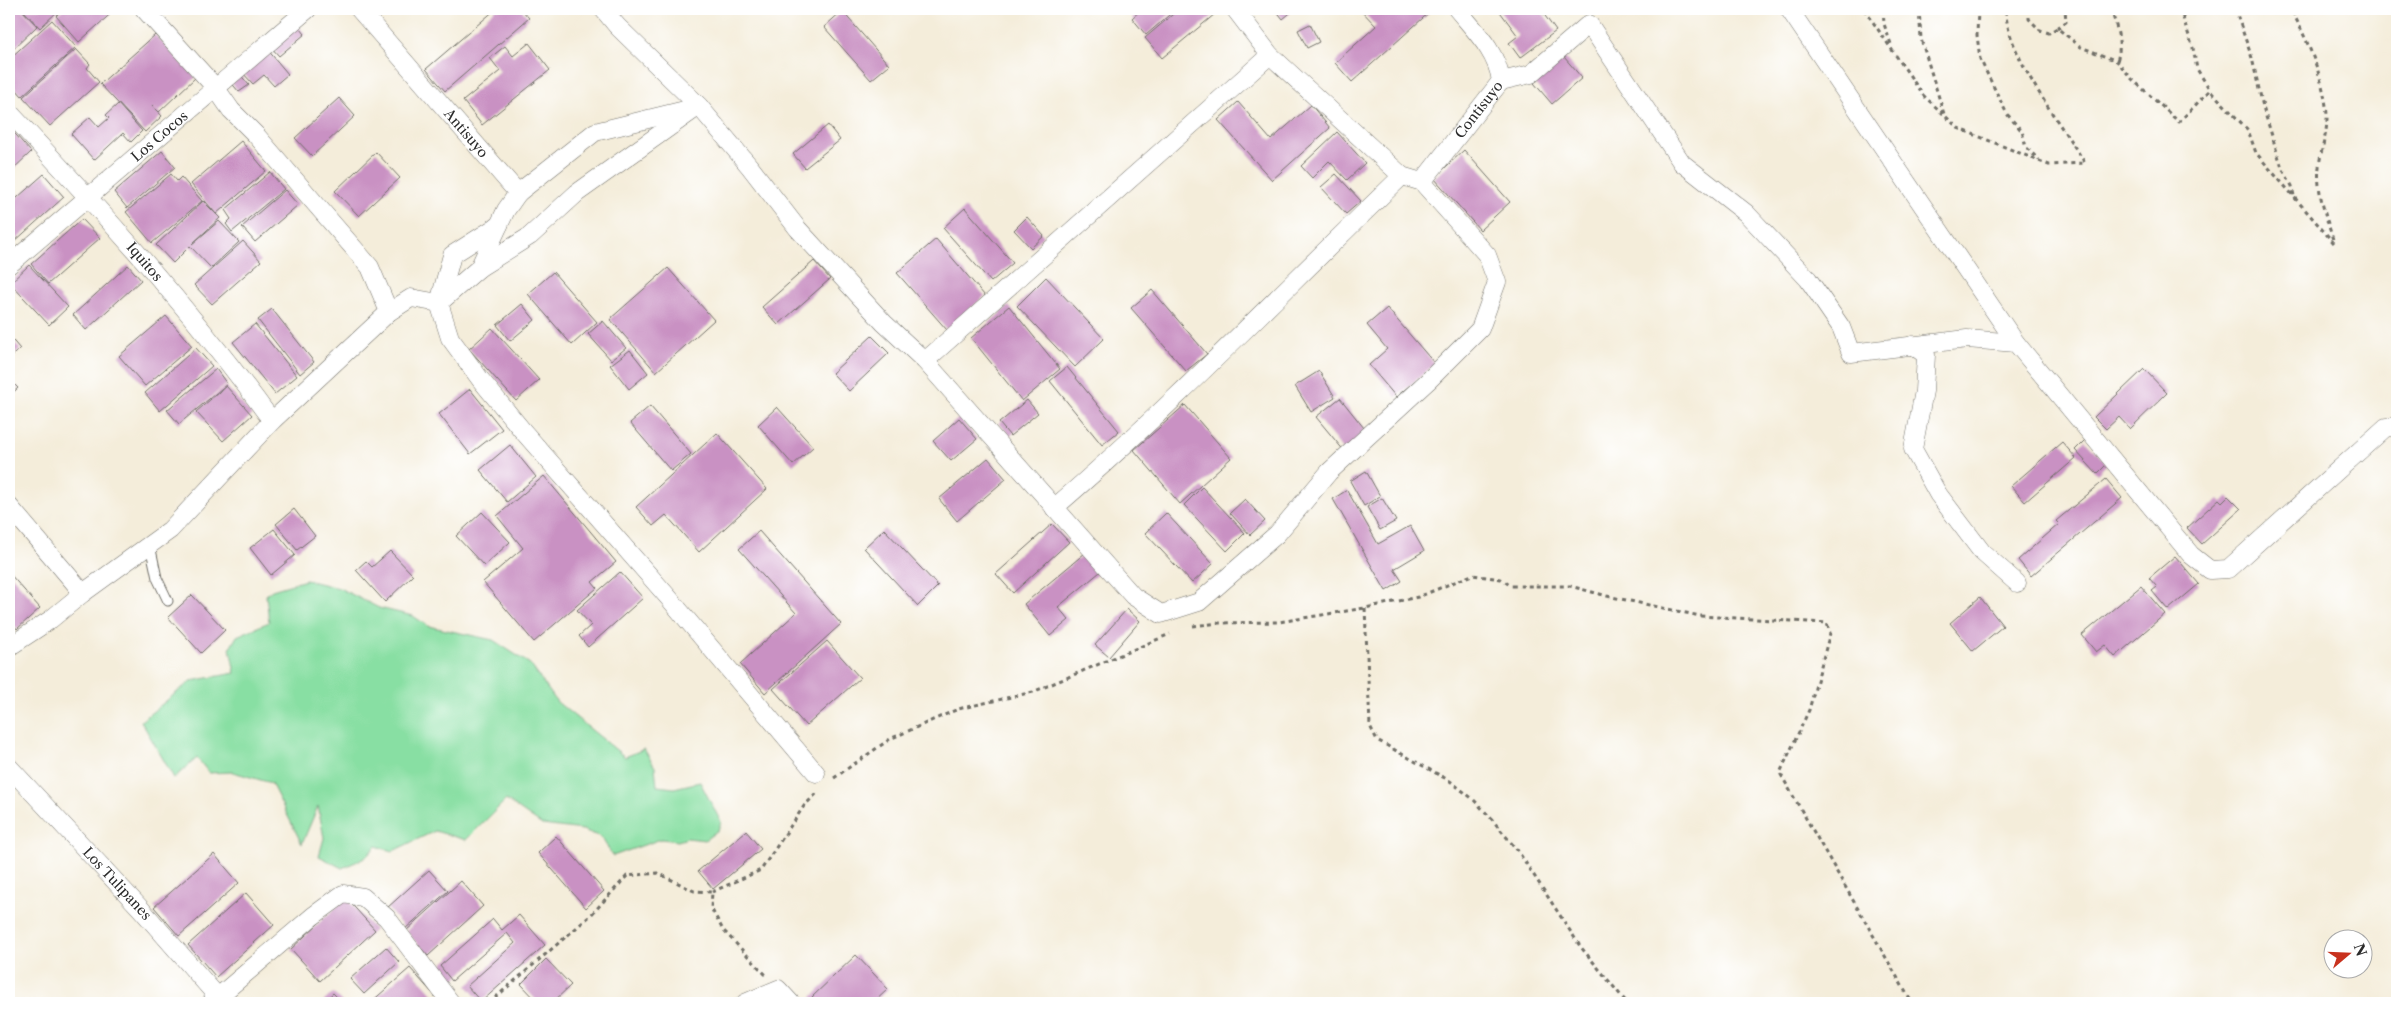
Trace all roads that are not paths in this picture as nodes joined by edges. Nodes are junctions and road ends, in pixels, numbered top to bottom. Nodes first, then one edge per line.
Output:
1 (144, 9) edge
2 (308, 9) edge
3 (358, 9) edge
4 (603, 9) edge
5 (1236, 9) edge
6 (1457, 9) edge
7 (1789, 9) edge
8 (1270, 55) junction
9 (1501, 81) junction
10 (215, 87) junction
11 (700, 106) junction
12 (9, 112) edge
13 (1402, 176) junction
14 (1422, 182) junction
15 (518, 193) junction
16 (89, 197) junction
17 (499, 224) junction
18 (9, 265) edge
19 (479, 268) junction
20 (439, 303) junction
21 (389, 312) junction
22 (2016, 343) junction
23 (1912, 345) junction
24 (925, 362) junction
25 (272, 421) junction
26 (2393, 423) edge
27 (9, 506) edge
28 (1054, 508) junction
29 (150, 545) junction
30 (2017, 583) dead end
31 (83, 593) junction
32 (168, 601) dead end
33 (9, 647) edge
34 (9, 767) edge
35 (824, 780) road end
36 (217, 1001) edge
37 (451, 1003) edge
38 (745, 1003) edge
39 (791, 1003) edge

1 - 10 street
2 - 10 street, Los Cocos
3 - 15 street, Antisuyo
4 - 11 street
5 - 8 street
6 - 9 street, Contisuyo
7 - 22 street
8 - 13 street
8 - 24 street
9 - 14 street, Contisuyo
9 - 23 street
10 - 16 street, Los Cocos
10 - 21 street
11 - 15 street
11 - 19 street
11 - 24 street
12 - 16 street, Iquitos
13 - 14 street
13 - 28 street
14 - 28 street
15 - 17 street
16 - 18 street, Los Cocos
16 - 25 street, Iquitos
17 - 19 street
17 - 20 street
19 - 20 street
20 - 21 street
20 - 35 street
21 - 25 street
22 - 23 street
22 - 26 street
23 - 30 street
24 - 28 street
25 - 29 street
27 - 31 street
29 - 31 street
29 - 32 lane
31 - 33 street
34 - 36 street, Los Tulipanes
36 - 37 street
38 - 39 street

